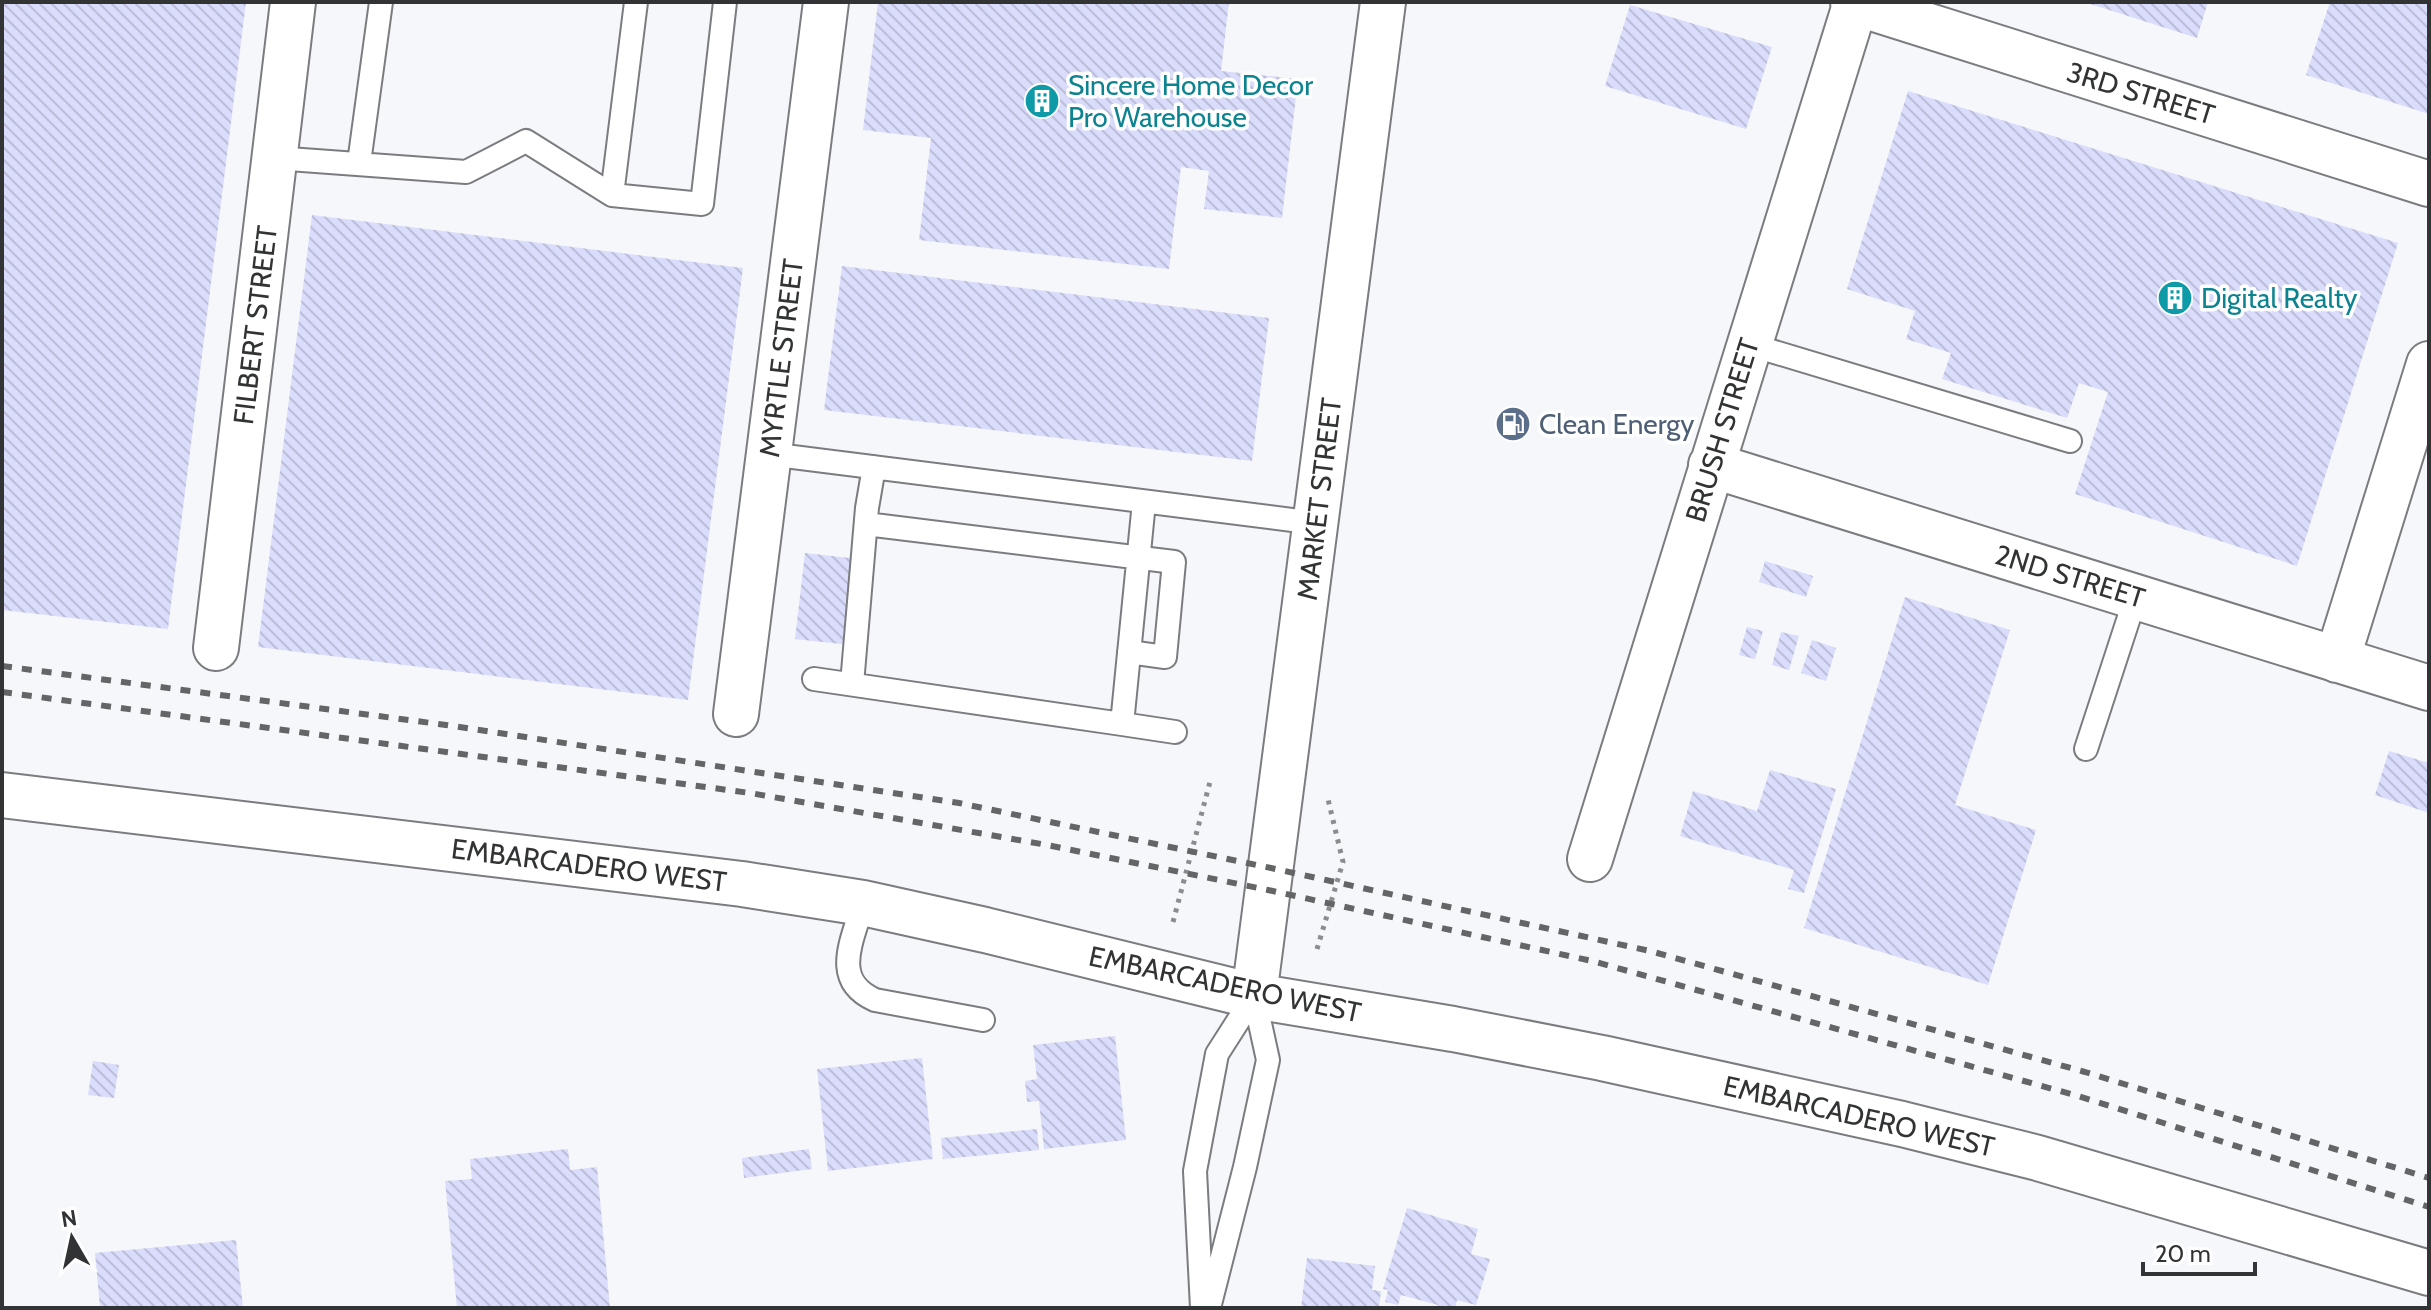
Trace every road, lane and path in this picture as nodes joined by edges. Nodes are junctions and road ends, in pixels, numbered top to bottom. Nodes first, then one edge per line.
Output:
1 (293, 2) edge
2 (381, 2) edge
3 (636, 2) edge
4 (725, 2) edge
5 (826, 2) edge
6 (1383, 2) edge
7 (1855, 2) edge
8 (275, 158) junction
9 (359, 163) junction
10 (2429, 184) edge
11 (612, 195) junction
12 (1748, 344) junction
13 (2429, 364) edge
14 (2070, 441) dead end
15 (769, 454) junction
16 (1711, 465) junction
17 (874, 467) junction
18 (1144, 502) junction
19 (1316, 523) junction
20 (866, 524) junction
21 (1137, 557) junction
22 (2136, 596) junction
23 (216, 648) dead end
24 (1129, 652) junction
25 (2337, 660) junction
26 (814, 679) dead end
27 (852, 684) junction
28 (2429, 688) edge
29 (736, 714) dead end
30 (1122, 724) junction
31 (1175, 732) dead end
32 (2086, 749) dead end
33 (1211, 778) dead end
34 (2, 795) edge
35 (1327, 795) dead end
36 (1590, 859) dead end
37 (863, 903) junction
38 (1173, 922) dead end
39 (1317, 949) dead end
40 (1254, 996) junction
41 (983, 1020) dead end
42 (2429, 1273) edge
43 (1202, 1308) edge
44 (1209, 1308) edge

1 - 8 street, FILBERT STREET
2 - 9 lane
3 - 11 lane
4 - 11 lane
5 - 15 street, MYRTLE STREET
6 - 19 street, MARKET STREET
7 - 10 street, 3RD STREET
7 - 12 street, BRUSH STREET
8 - 9 lane
8 - 23 street, FILBERT STREET
9 - 11 lane
12 - 14 lane
12 - 16 street, BRUSH STREET
13 - 25 street
15 - 17 lane
15 - 29 street, MYRTLE STREET
16 - 22 street, 2ND STREET
16 - 36 street, BRUSH STREET
17 - 18 lane
17 - 20 lane
18 - 19 lane
18 - 21 lane
19 - 40 street, MARKET STREET
20 - 21 lane
20 - 27 lane
21 - 24 lane
21 - 24 lane
22 - 25 street, 2ND STREET
22 - 32 lane
24 - 30 lane
25 - 28 street, 2ND STREET
26 - 27 lane
27 - 30 lane
30 - 31 lane
33 - 38 path
34 - 37 street, EMBARCADERO WEST
35 - 39 path
37 - 40 street, EMBARCADERO WEST
37 - 41 lane
40 - 42 street, EMBARCADERO WEST
40 - 43 lane
40 - 44 lane

